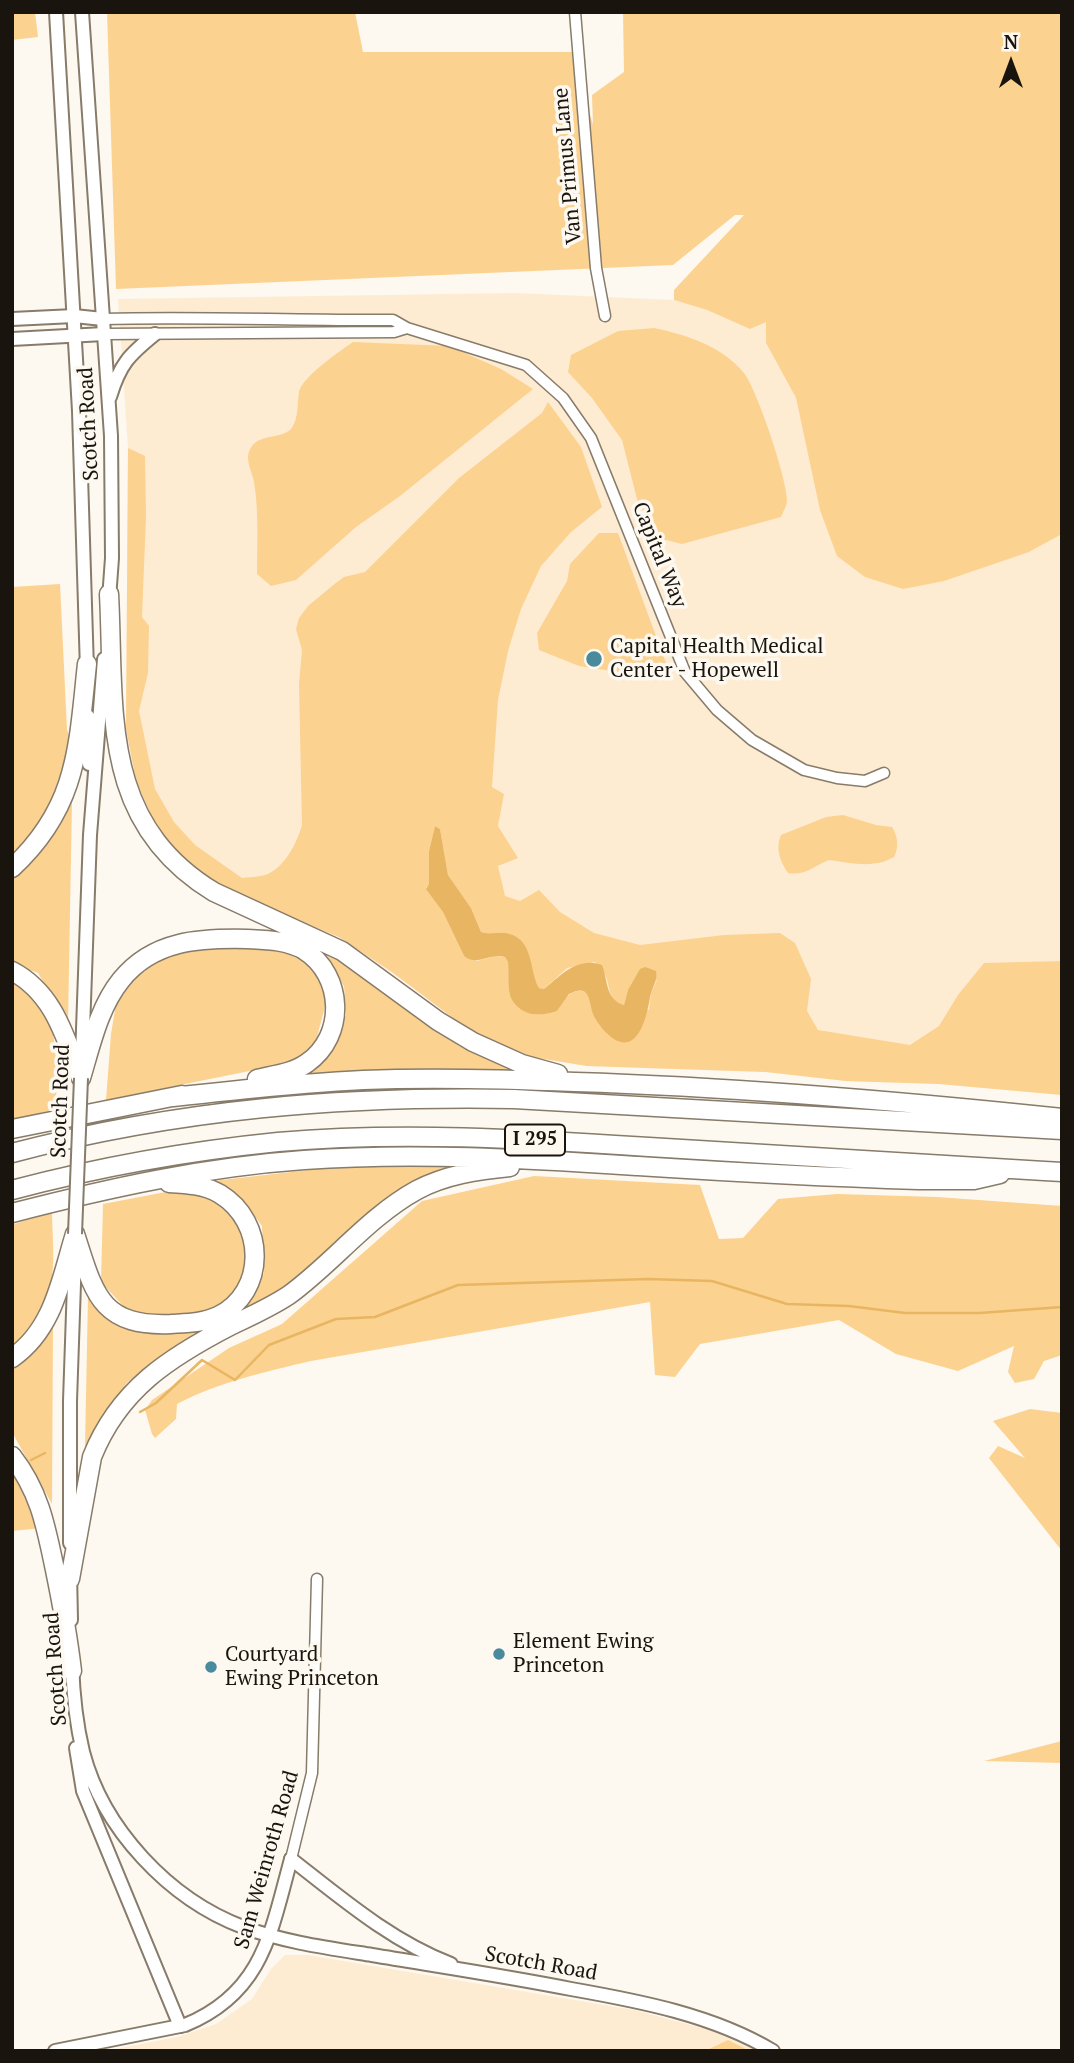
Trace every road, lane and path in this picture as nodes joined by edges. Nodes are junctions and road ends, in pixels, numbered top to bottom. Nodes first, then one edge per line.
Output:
1 (56, 12) edge
2 (82, 12) edge
3 (575, 12) edge
4 (74, 316) junction
5 (605, 316) dead end
6 (12, 319) edge
7 (103, 319) junction
8 (407, 328) junction
9 (104, 334) junction
10 (155, 334) junction
11 (75, 336) junction
12 (12, 339) edge
13 (108, 404) junction
14 (109, 594) junction
15 (86, 664) junction
16 (884, 773) dead end
17 (90, 835) junction
18 (12, 868) edge
19 (12, 971) edge
20 (81, 1078) junction
21 (613, 1083) junction
22 (173, 1097) junction
23 (1062, 1118) edge
24 (1062, 1130) edge
25 (12, 1131) edge
26 (12, 1153) edge
27 (663, 1167) junction
28 (1020, 1170) junction
29 (1062, 1172) edge
30 (12, 1190) edge
31 (108, 1190) junction
32 (12, 1214) edge
33 (75, 1234) junction
34 (12, 1358) edge
35 (12, 1456) edge
36 (70, 1579) junction
37 (317, 1579) dead end
38 (72, 1671) junction
39 (76, 1716) junction
40 (291, 1860) junction
41 (270, 1936) junction
42 (481, 1973) junction
43 (180, 2026) junction
44 (55, 2051) edge
45 (773, 2051) edge

1 - 4 main road, Scotch Road
2 - 7 main road, Scotch Road
3 - 5 street, Van Primus Lane
4 - 6 main road
4 - 7 main road
4 - 11 main road, Scotch Road
7 - 8 street, Capital Way
7 - 9 main road, Scotch Road
8 - 10 street, Capital Way
8 - 16 street, Capital Way
9 - 10 street, Capital Way
9 - 11 main road
9 - 13 main road, Scotch Road
10 - 13 main road
11 - 12 main road
11 - 15 main road, Scotch Road
13 - 14 main road, Scotch Road
14 - 17 main road, Scotch Road
14 - 21 highway
15 - 17 main road, Scotch Road
15 - 18 highway
17 - 20 main road, Scotch Road
19 - 20 highway
20 - 22 highway
20 - 33 main road, Scotch Road, bridge
21 - 22 highway
21 - 23 highway
22 - 25 highway
24 - 26 highway, I 295
27 - 28 highway
27 - 31 highway
27 - 36 highway
28 - 29 highway, I 295
28 - 30 highway, I 295
31 - 32 highway
31 - 33 highway
33 - 34 highway
33 - 36 main road, Scotch Road
35 - 38 highway
36 - 38 main road, Scotch Road
37 - 40 street, Sam Weinroth Road
38 - 39 main road, Scotch Road
39 - 41 main road, Scotch Road
39 - 43 main road
40 - 41 main road, Sam Weinroth Road
40 - 42 main road
41 - 42 main road, Scotch Road
41 - 43 main road, Sam Weinroth Road
42 - 45 main road, Scotch Road
43 - 44 main road, Sam Weinroth Road

